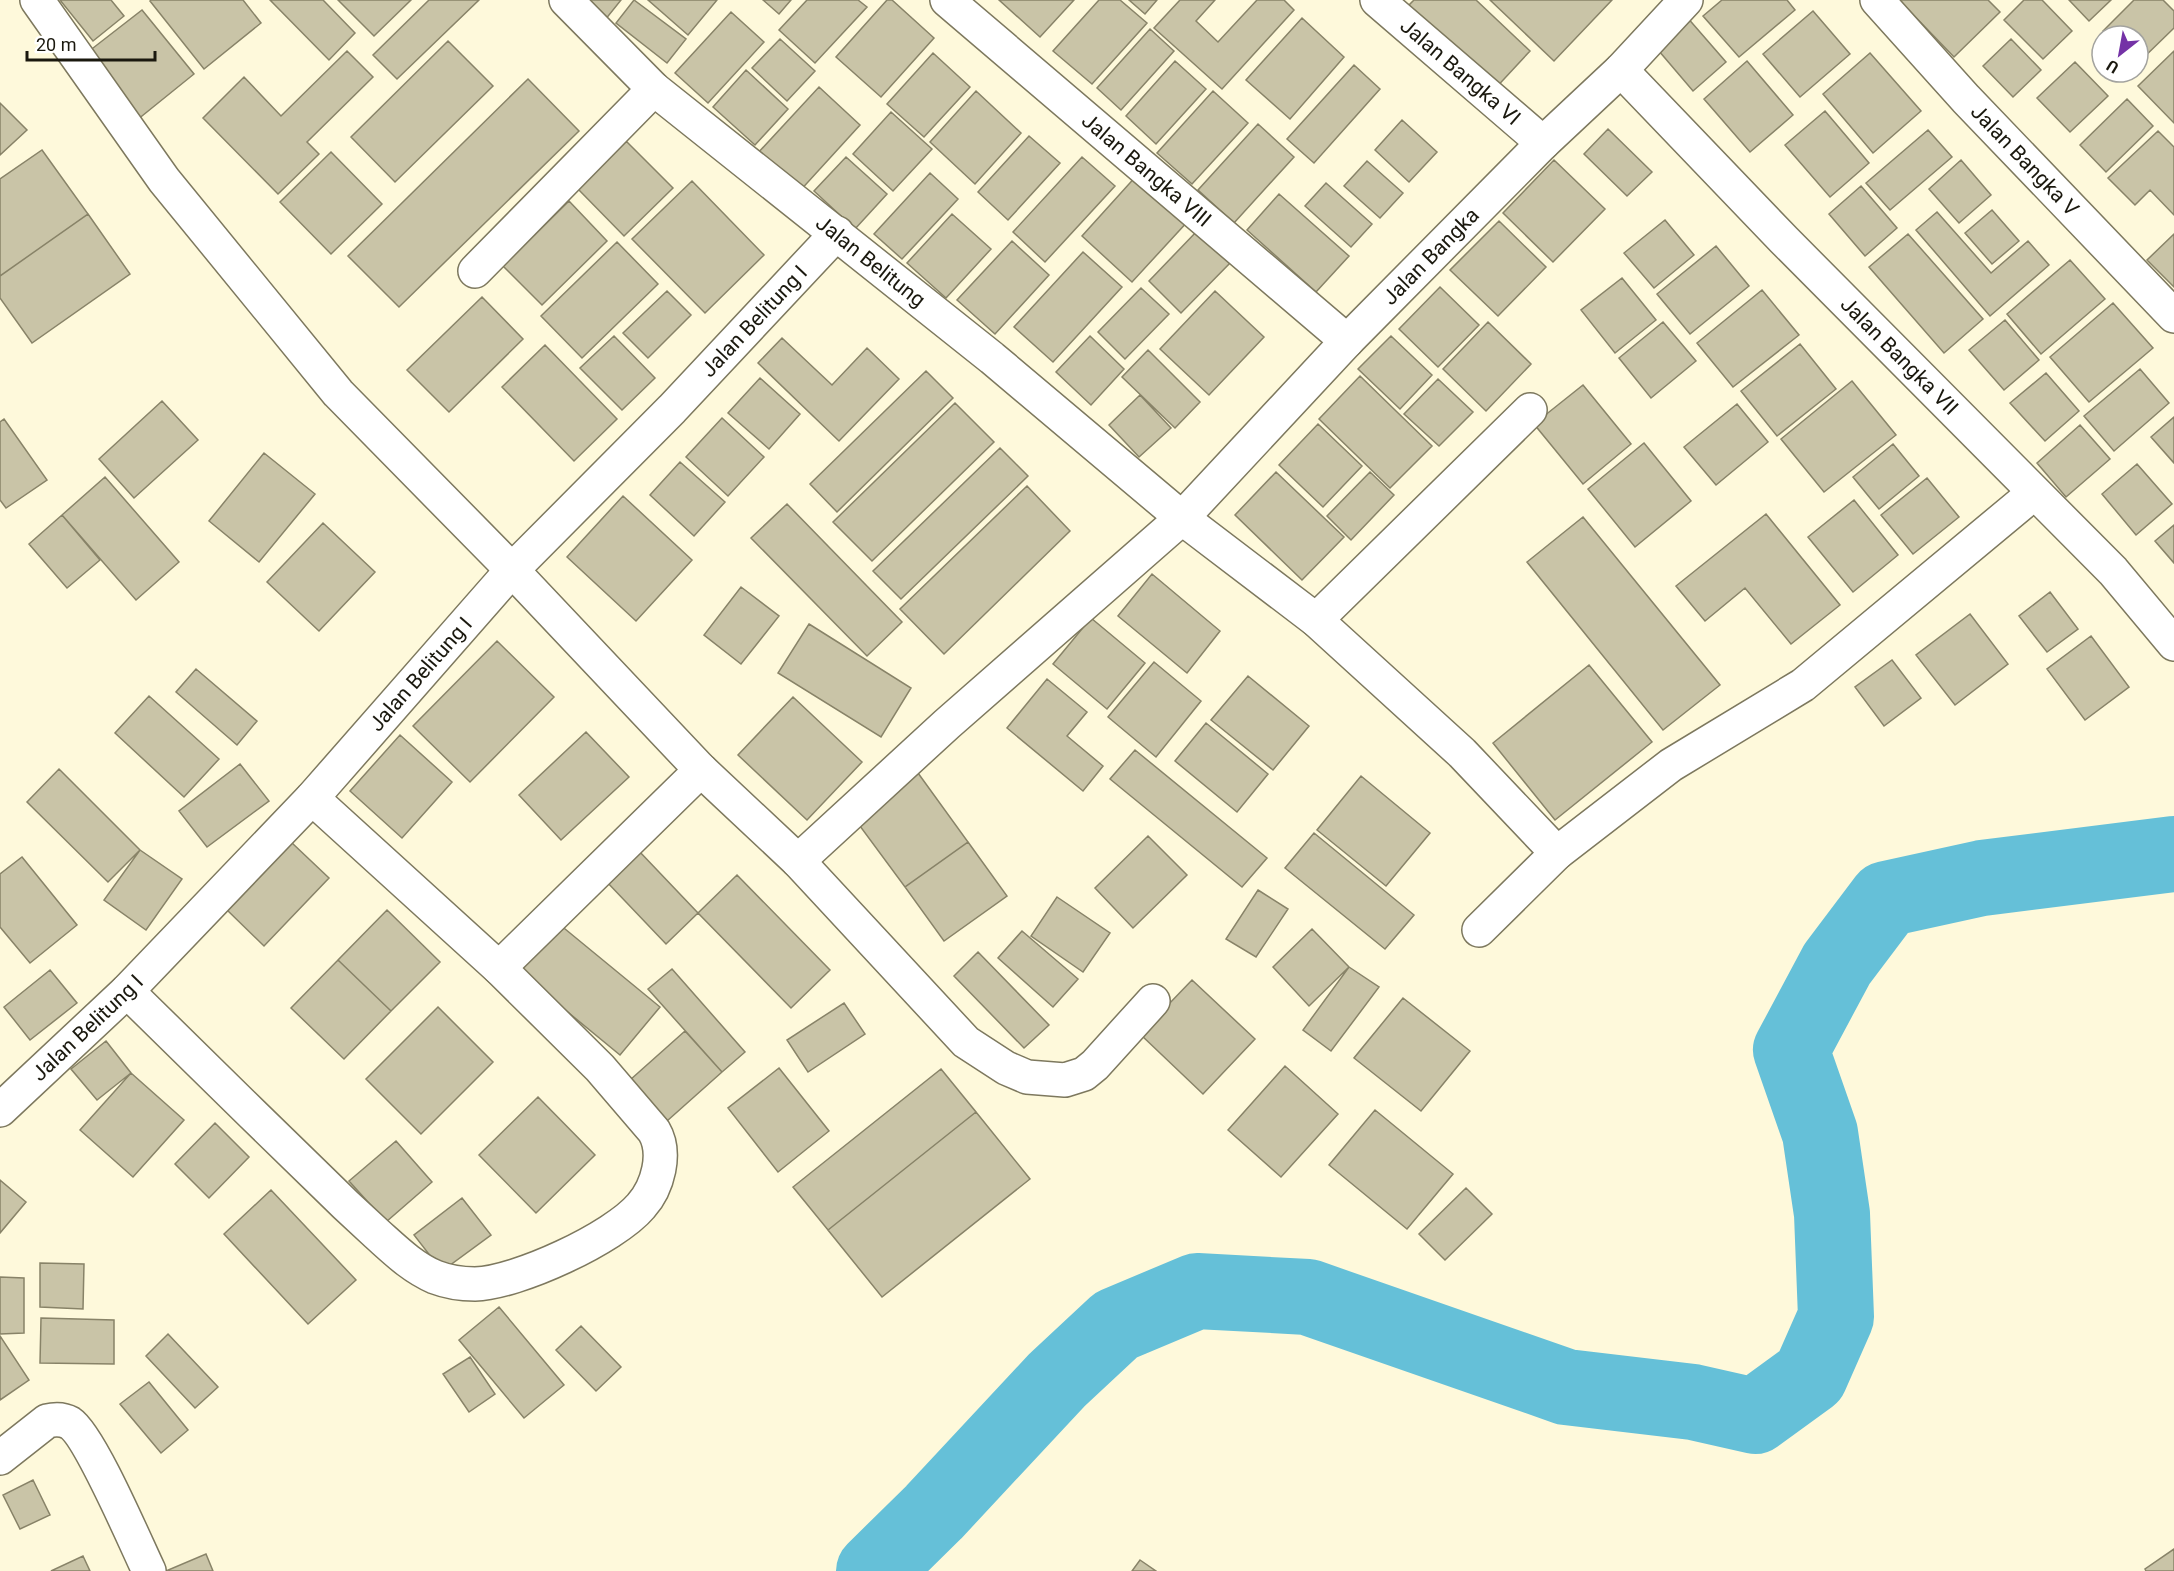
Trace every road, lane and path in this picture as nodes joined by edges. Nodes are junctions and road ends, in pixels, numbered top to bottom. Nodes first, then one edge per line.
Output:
1 (37, 0) edge
2 (566, 0) edge
3 (947, 0) edge
4 (1377, 0) edge
5 (1686, 0) edge
6 (1877, 0) edge
7 (1621, 70) junction
8 (654, 89) junction
9 (1543, 143) junction
10 (837, 232) junction
11 (475, 271) dead end
12 (2174, 316) edge
13 (1347, 341) junction
14 (1530, 410) dead end
15 (2034, 493) junction
16 (1182, 518) junction
17 (512, 570) junction
18 (1316, 620) junction
19 (2174, 644) edge
20 (700, 770) junction
21 (312, 798) junction
22 (1557, 853) junction
23 (798, 861) junction
24 (1479, 930) dead end
25 (500, 968) junction
26 (127, 991) junction
27 (1153, 1001) dead end
28 (0, 1110) edge
29 (0, 1458) edge
30 (149, 1571) edge

1 - 17 street
2 - 8 street, Jalan Belitung
3 - 13 street, Jalan Bangka VIII
4 - 9 street, Jalan Bangka VI
5 - 7 street, Jalan Bangka
6 - 12 street, Jalan Bangka V
7 - 9 street, Jalan Bangka
7 - 15 street, Jalan Bangka VII
8 - 10 street, Jalan Belitung
8 - 11 street
9 - 13 street, Jalan Bangka
10 - 16 street, Jalan Belitung
10 - 17 street, Jalan Belitung I
13 - 16 street, Jalan Bangka
14 - 18 street
15 - 19 street, Jalan Bangka VII
15 - 22 street
16 - 18 street, Jalan Belitung
16 - 23 street, Jalan Bangka
17 - 20 street
17 - 21 street, Jalan Belitung I
18 - 22 street, Jalan Belitung
20 - 23 street
20 - 25 street
21 - 25 street
21 - 26 street, Jalan Belitung I
22 - 24 street
23 - 27 street
25 - 26 street
26 - 28 street, Jalan Belitung I
29 - 30 street

